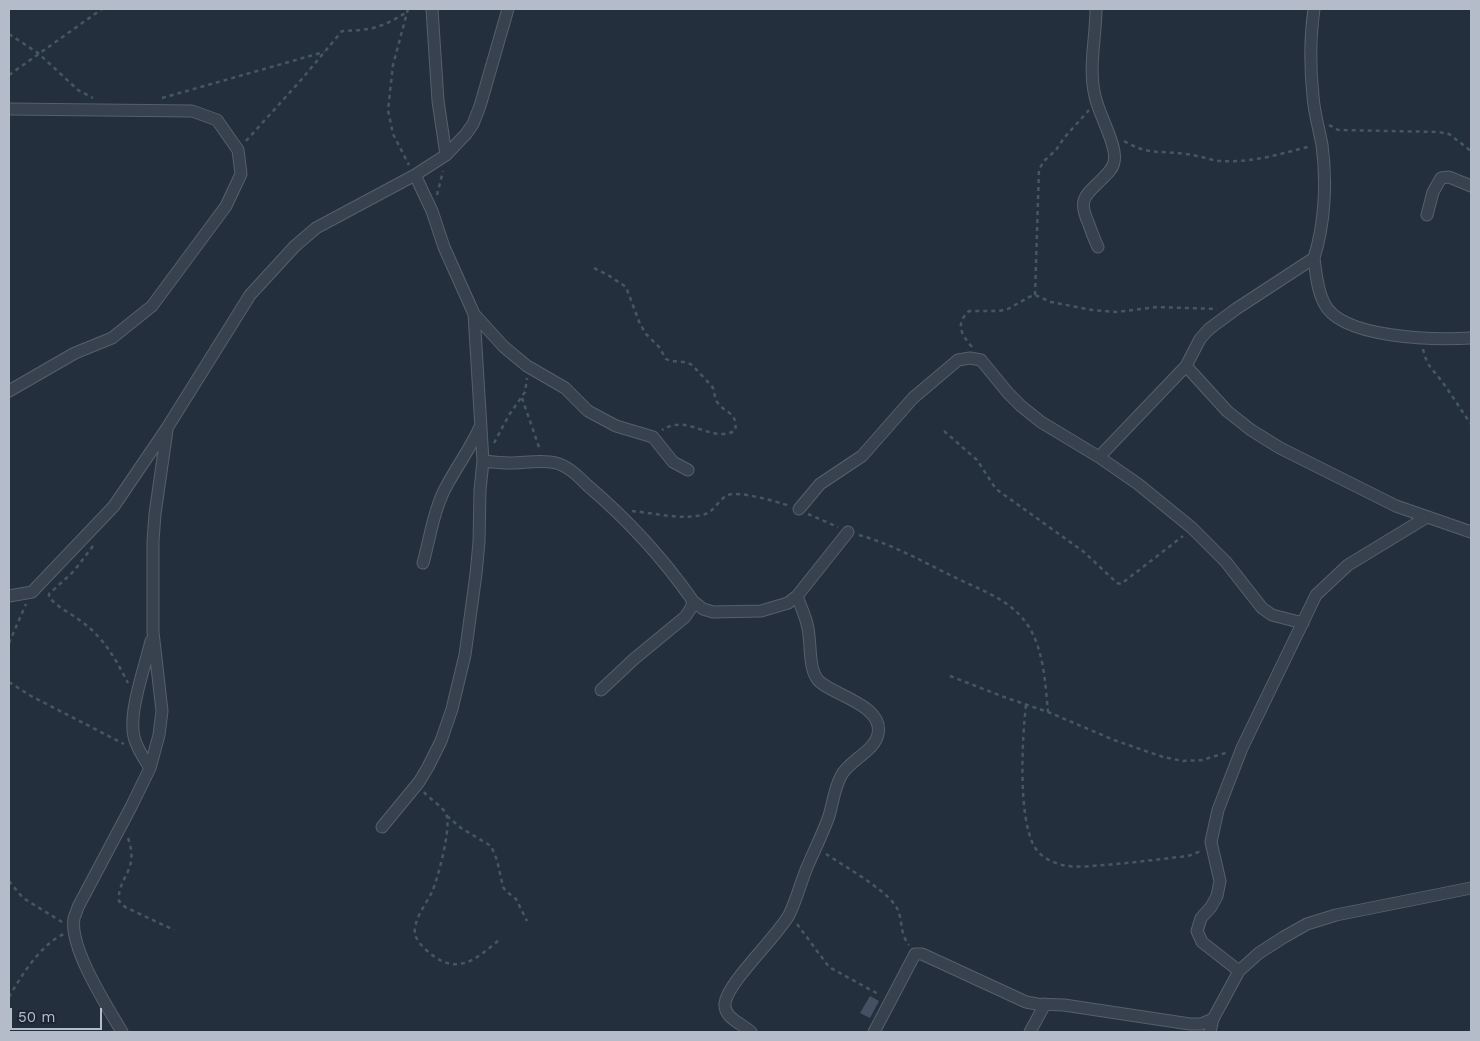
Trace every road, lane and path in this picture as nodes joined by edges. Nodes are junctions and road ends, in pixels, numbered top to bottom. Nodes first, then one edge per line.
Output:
1 (102, 9) edge
2 (432, 9) edge
3 (508, 9) edge
4 (1096, 9) edge
5 (408, 10) edge
6 (1317, 11) edge
7 (9, 34) edge
8 (324, 52) junction
9 (38, 53) junction
10 (9, 75) edge
11 (158, 99) dead end
12 (1096, 102) junction
13 (100, 103) dead end
14 (9, 109) edge
15 (1315, 112) junction
16 (1107, 131) junction
17 (1322, 143) junction
18 (238, 150) junction
19 (1471, 151) edge
20 (446, 155) junction
21 (415, 175) junction
22 (1471, 186) edge
23 (432, 211) junction
24 (1426, 215) dead end
25 (1098, 247) dead end
26 (1314, 258) junction
27 (594, 268) dead end
28 (1035, 295) junction
29 (1236, 309) junction
30 (474, 314) junction
31 (1471, 338) edge
32 (1418, 339) junction
33 (981, 360) junction
34 (527, 366) junction
35 (1186, 366) junction
36 (9, 390) edge
37 (521, 398) junction
38 (1471, 424) edge
39 (481, 425) junction
40 (167, 428) junction
41 (944, 431) dead end
42 (653, 437) junction
43 (1099, 457) junction
44 (483, 461) junction
45 (548, 462) junction
46 (688, 470) dead end
47 (799, 509) junction
48 (614, 510) junction
49 (1427, 517) junction
50 (1192, 528) junction
51 (848, 532) junction
52 (1471, 532) edge
53 (94, 545) dead end
54 (422, 564) dead end
55 (32, 592) junction
56 (9, 596) edge
57 (797, 596) junction
58 (693, 601) junction
59 (1303, 623) junction
60 (153, 632) junction
61 (9, 643) edge
62 (950, 676) dead end
63 (9, 682) edge
64 (601, 690) dead end
65 (136, 697) junction
66 (1026, 705) junction
67 (1048, 712) junction
68 (1242, 748) junction
69 (139, 752) junction
70 (150, 768) junction
71 (419, 782) junction
72 (447, 816) junction
73 (122, 825) junction
74 (382, 827) dead end
75 (1211, 842) junction
76 (817, 847) junction
77 (9, 880) edge
78 (1471, 888) edge
79 (789, 914) junction
80 (527, 922) dead end
81 (74, 928) junction
82 (174, 930) dead end
83 (500, 940) dead end
84 (915, 954) junction
85 (1239, 971) junction
86 (9, 997) edge
87 (890, 1001) junction
88 (1045, 1004) junction
89 (1212, 1019) junction
90 (122, 1032) edge
91 (751, 1032) edge
92 (874, 1032) edge
93 (1030, 1032) edge
94 (1210, 1032) edge

1 - 9 path
2 - 20 street
3 - 20 street
4 - 12 street
5 - 8 path
5 - 21 path
6 - 15 street
7 - 9 path
8 - 11 path
8 - 18 path
9 - 10 path
9 - 13 path
12 - 16 street
12 - 28 path
14 - 18 street
15 - 17 street
15 - 19 path
16 - 17 path
16 - 25 street
17 - 26 street
18 - 36 street
20 - 21 street
20 - 23 path
21 - 23 street
21 - 40 street
22 - 24 street
23 - 30 street
26 - 29 street
26 - 32 street
27 - 42 path
28 - 29 path
28 - 33 path
29 - 35 street
30 - 34 street
30 - 39 street
31 - 32 street
32 - 38 path
33 - 43 street
33 - 47 street
34 - 37 path
34 - 42 street
35 - 43 street
35 - 49 street
37 - 44 path
37 - 45 path
39 - 44 street
39 - 54 street
40 - 55 street
40 - 60 street
41 - 50 path
42 - 46 street
43 - 50 street
44 - 45 street
44 - 71 street
45 - 48 street
47 - 48 path
47 - 51 path
48 - 58 street
49 - 52 street
49 - 59 street
50 - 59 street
51 - 57 street
51 - 67 path
53 - 65 path
55 - 56 street
55 - 61 path
57 - 58 street
57 - 76 street
58 - 64 street
59 - 68 street
60 - 65 street
60 - 70 street
62 - 66 path
63 - 69 path
65 - 69 street
66 - 67 path
66 - 75 path
67 - 68 path
68 - 75 street
69 - 70 street
70 - 73 street
71 - 72 path
71 - 74 street
72 - 80 path
72 - 83 path
73 - 81 street
73 - 82 path
75 - 85 street
76 - 79 street
76 - 84 path
77 - 81 path
78 - 85 street
79 - 87 path
79 - 91 street
81 - 86 path
81 - 90 street
84 - 87 street
84 - 88 street
85 - 89 street
87 - 92 street
88 - 89 street
88 - 93 street
89 - 94 street

